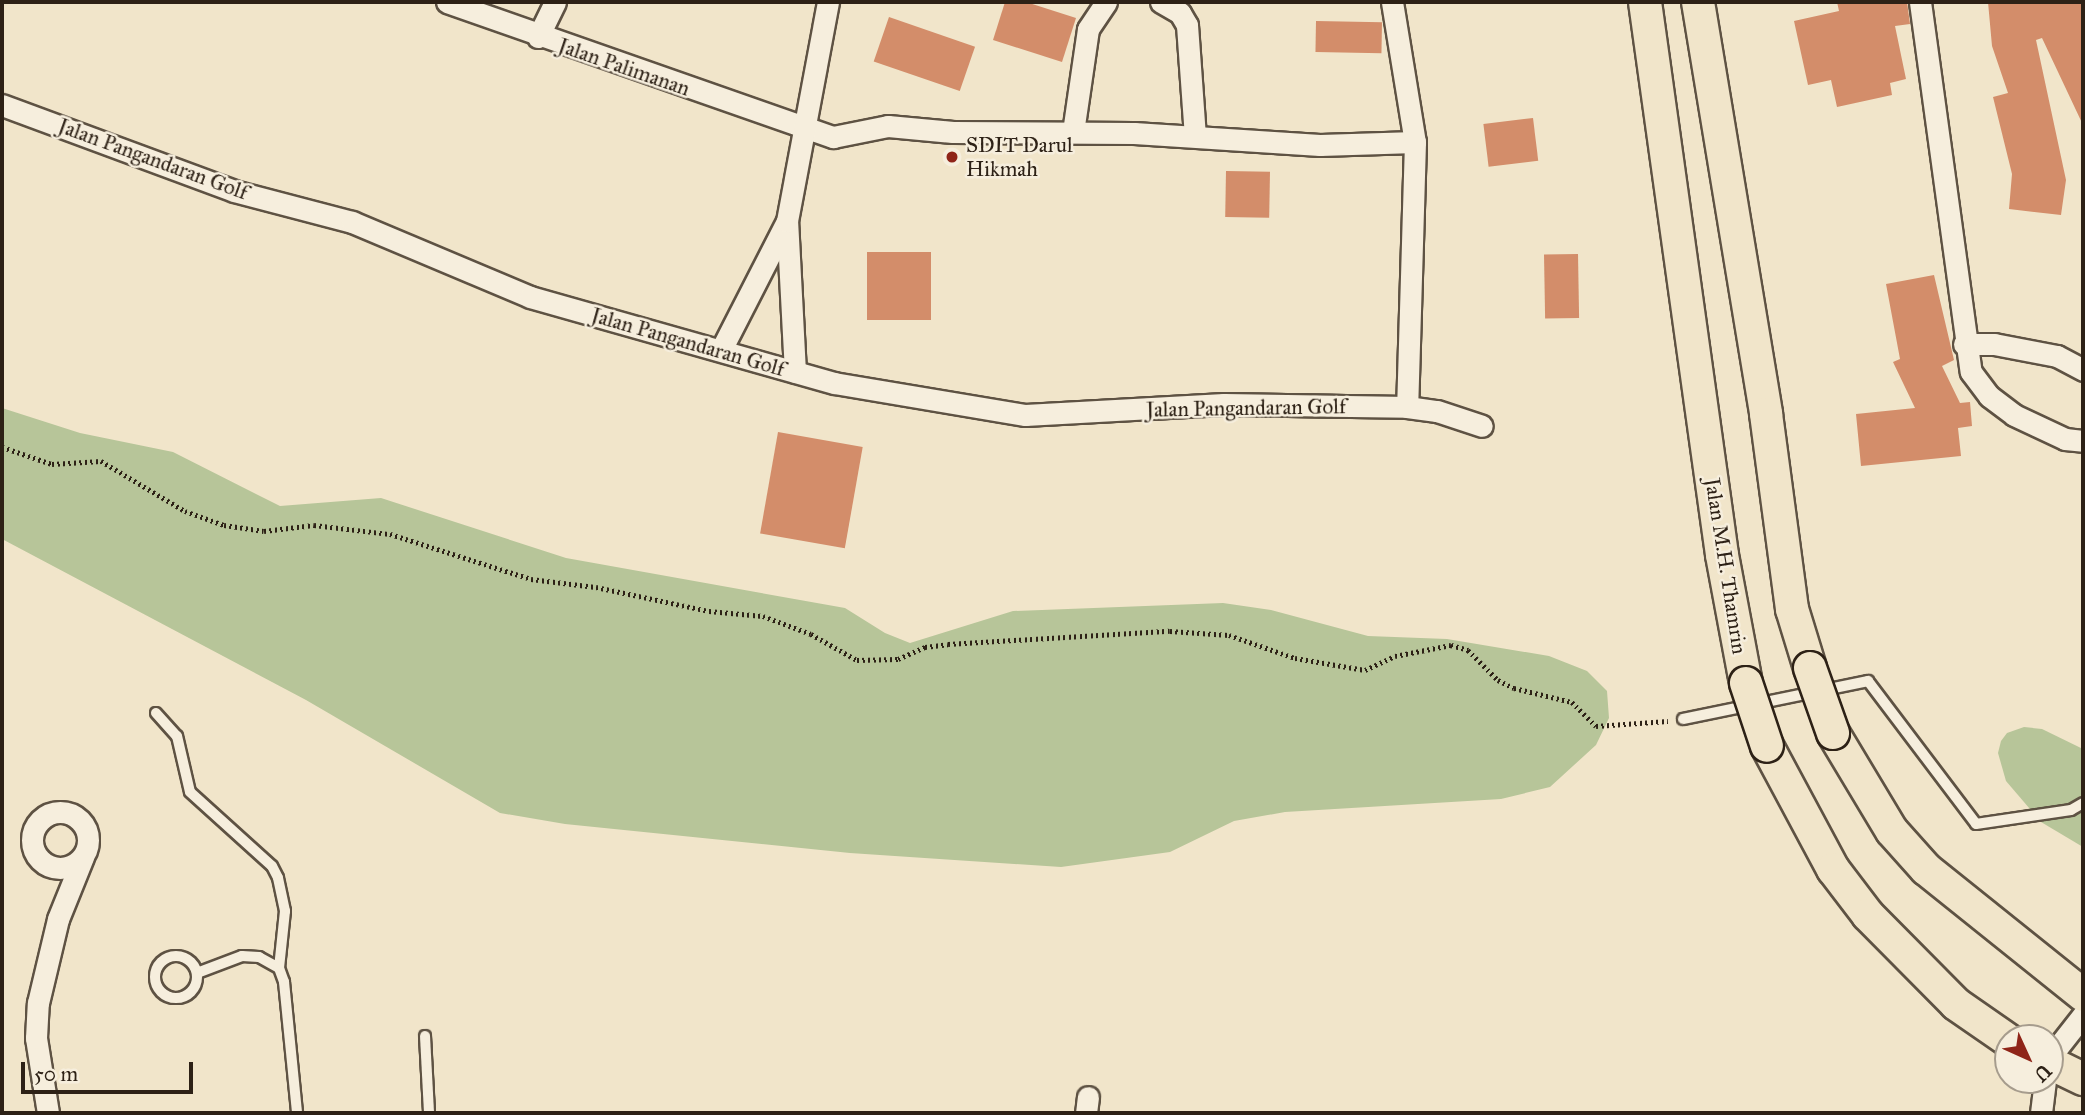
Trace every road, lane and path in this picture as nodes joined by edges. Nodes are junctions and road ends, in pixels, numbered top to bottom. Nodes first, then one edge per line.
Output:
1 (447, 2) edge
2 (555, 2) edge
3 (828, 2) edge
4 (1106, 2) edge
5 (1161, 2) edge
6 (1392, 2) edge
7 (1645, 2) edge
8 (1699, 2) edge
9 (1920, 2) edge
10 (538, 37) junction
11 (2, 105) edge
12 (801, 129) junction
13 (1073, 132) junction
14 (1195, 136) junction
15 (1415, 142) junction
16 (787, 221) junction
17 (1964, 344) junction
18 (721, 350) junction
19 (2083, 370) edge
20 (795, 372) junction
21 (1407, 407) junction
22 (1482, 426) dead end
23 (2083, 441) edge
24 (2, 447) edge
25 (156, 713) dead end
26 (1683, 719) joint
27 (2083, 803) edge
28 (83, 857) dead end
29 (279, 968) junction
30 (197, 973) dead end
31 (2083, 995) edge
32 (2083, 1015) edge
33 (1994, 1030) edge
34 (425, 1035) dead end
35 (2064, 1039) edge
36 (2064, 1070) edge
37 (2083, 1079) edge
38 (2043, 1094) edge
39 (48, 1113) edge
40 (297, 1113) edge
41 (429, 1113) edge
42 (2041, 1113) edge

1 - 10 street, Jalan Palimanan
2 - 10 street
3 - 12 street
4 - 13 street
5 - 14 street
6 - 15 street
7 - 33 main road, Jalan M.H. Thamrin, bridge
8 - 31 main road, bridge
9 - 17 street
10 - 12 street, Jalan Palimanan
11 - 18 street, Jalan Pangandaran Golf
12 - 13 street, Jalan Palimanan
12 - 16 street
13 - 14 street, Jalan Palimanan
14 - 15 street, Jalan Palimanan
15 - 21 street
16 - 18 street
16 - 20 street
17 - 19 street
17 - 23 street
18 - 20 street, Jalan Pangandaran Golf
20 - 21 street, Jalan Pangandaran Golf
21 - 22 street, Jalan Pangandaran Golf
24 - 26 path
25 - 29 lane
26 - 27 lane
28 - 39 street
29 - 30 lane
29 - 40 lane
32 - 35 street
34 - 41 lane
36 - 37 main road
38 - 42 street

